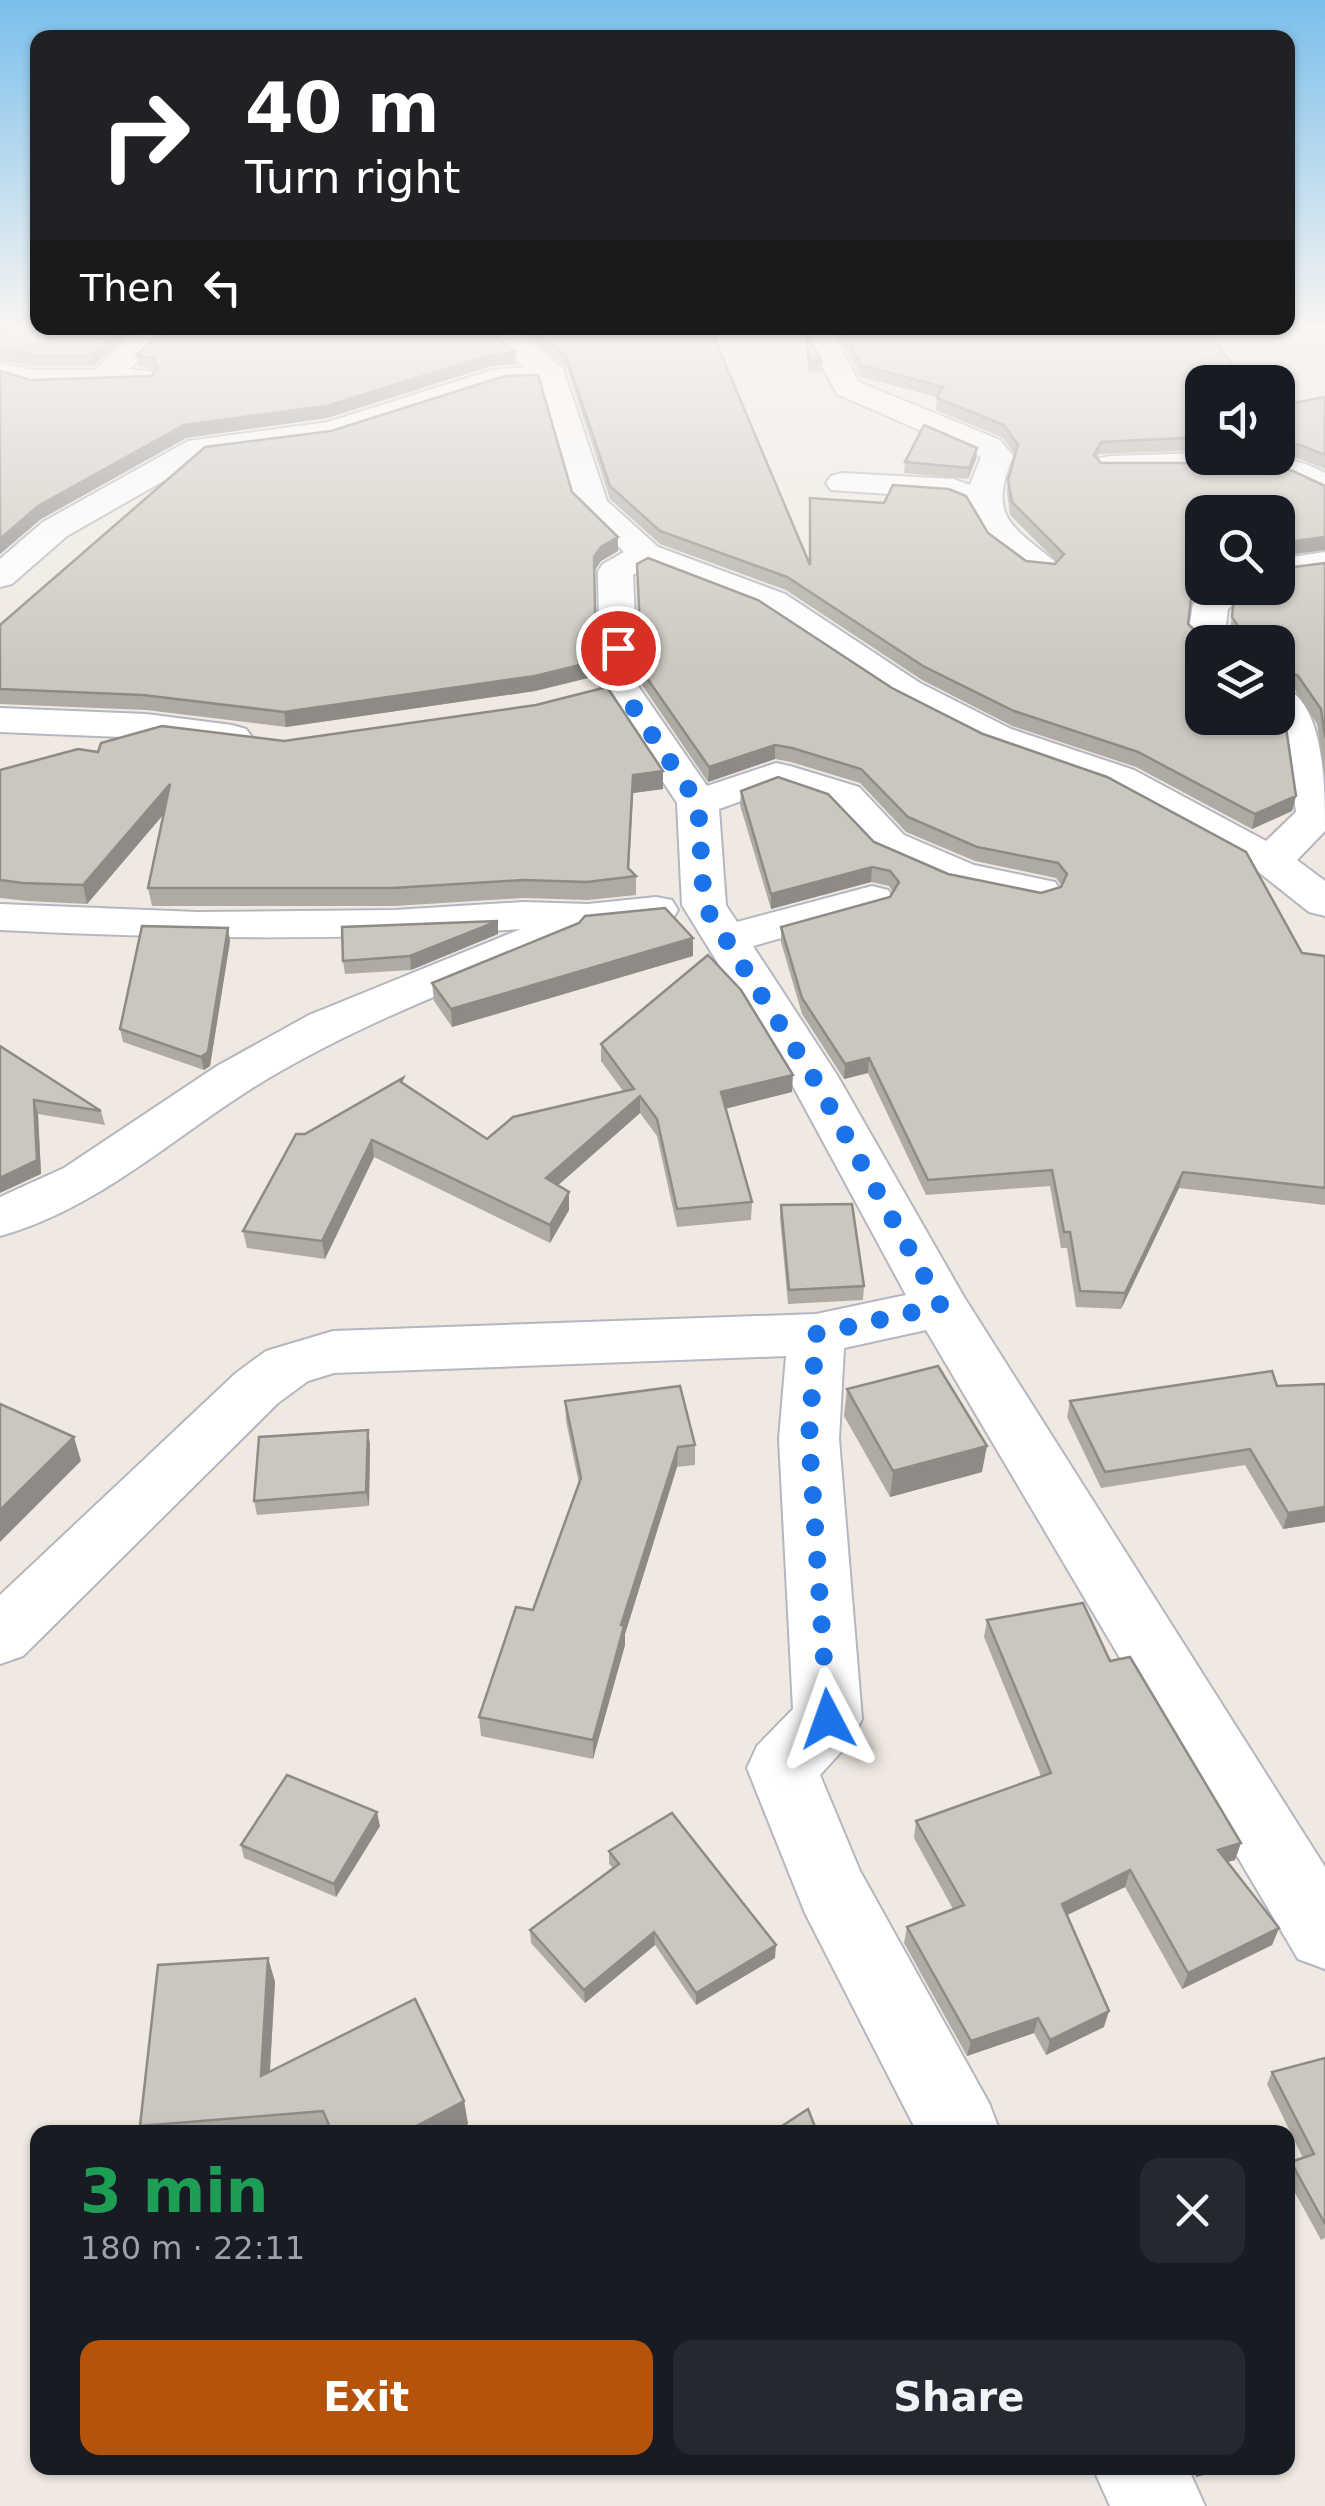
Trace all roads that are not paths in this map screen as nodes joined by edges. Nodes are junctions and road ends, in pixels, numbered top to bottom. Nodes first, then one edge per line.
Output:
1 (223, 445) edge
2 (574, 445) edge
3 (984, 445) edge
4 (1111, 465) edge
5 (842, 483) dead end
6 (1325, 486) edge
7 (980, 499) junction
8 (18, 525) edge
9 (54, 528) junction
10 (646, 554) junction
11 (1325, 562) edge
12 (1295, 566) edge
13 (1041, 567) edge
14 (0, 576) edge
15 (0, 720) edge
16 (1295, 724) edge
17 (268, 741) edge
18 (698, 803) junction
19 (1272, 862) junction
20 (1038, 890) edge
21 (872, 899) edge
22 (1325, 904) edge
23 (0, 916) edge
24 (588, 917) junction
25 (714, 922) junction
26 (0, 1218) edge
27 (941, 1306) junction
28 (816, 1334) junction
29 (0, 1637) edge
30 (1325, 1934) edge
31 (956, 2125) edge
32 (1142, 2475) edge
33 (1159, 2506) edge

1 - 9 street
2 - 10 street
3 - 7 street
4 - 6 street
5 - 7 street
7 - 13 street
8 - 9 street
9 - 14 street
10 - 18 street
10 - 19 street
11 - 12 street
15 - 17 street
16 - 19 street
18 - 20 street
18 - 25 street
19 - 22 street
21 - 25 street
23 - 24 street
24 - 25 street
24 - 26 street
25 - 27 street
27 - 28 street
27 - 30 street
28 - 29 street
28 - 31 street
32 - 33 street

